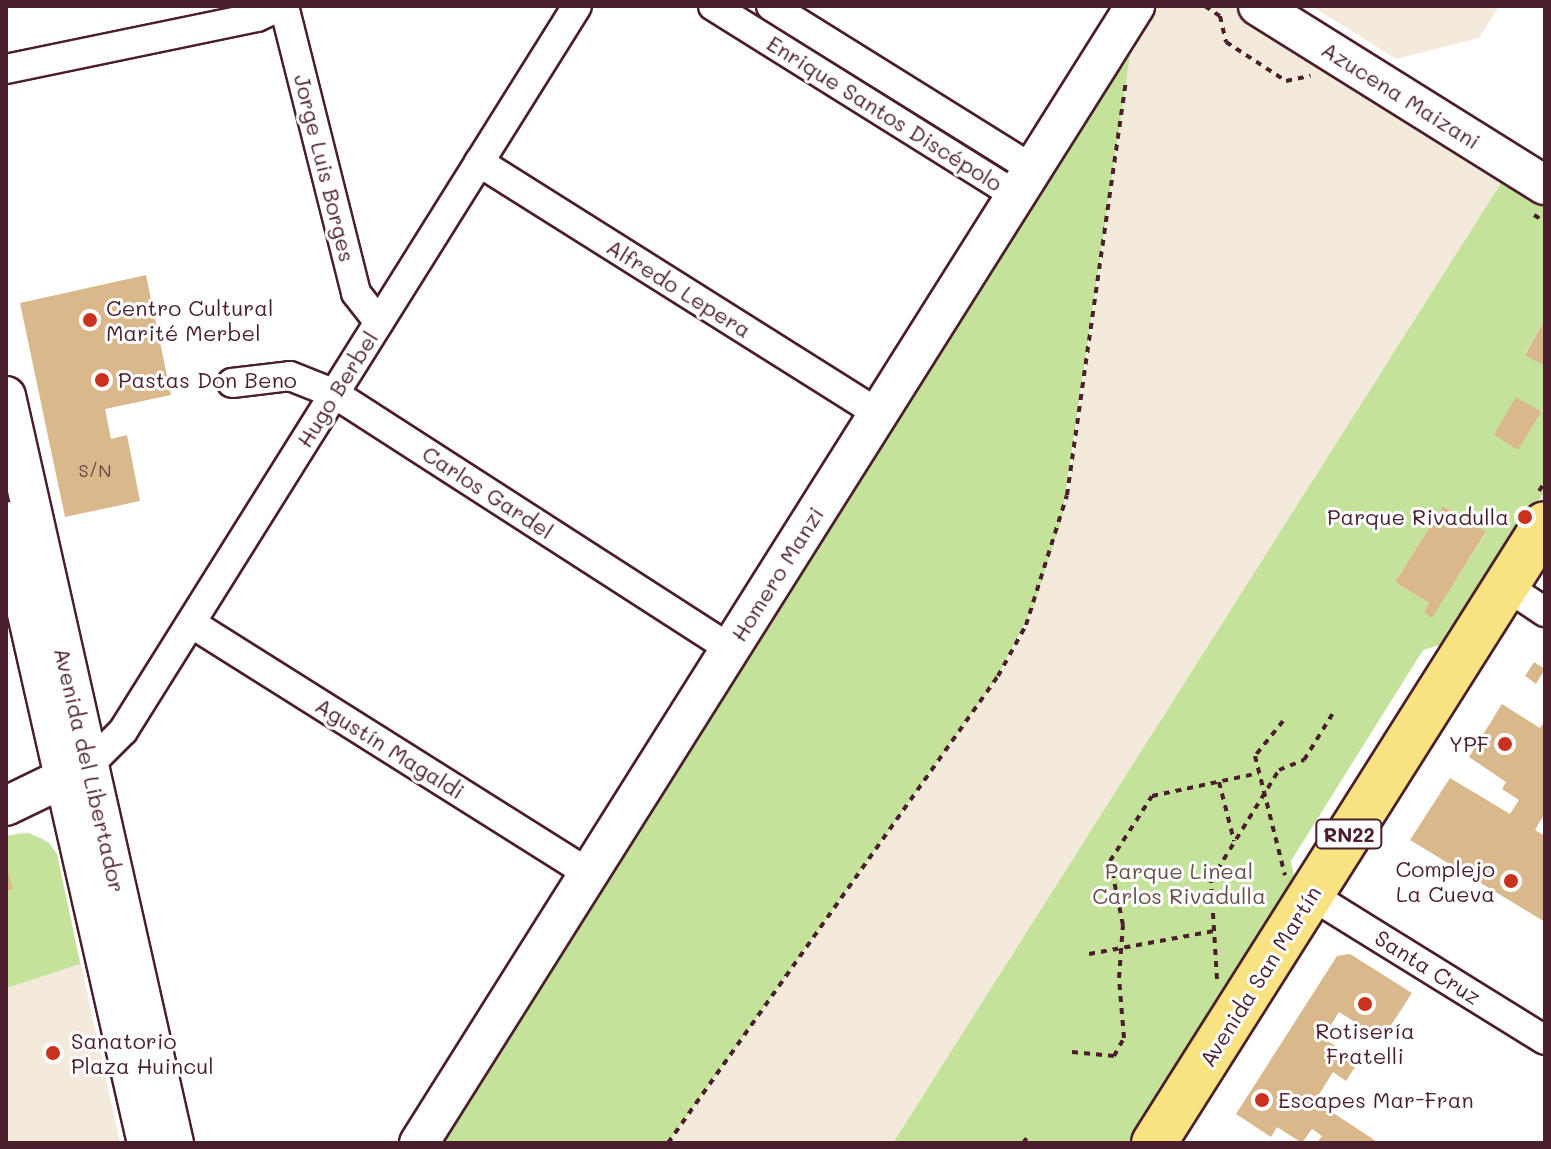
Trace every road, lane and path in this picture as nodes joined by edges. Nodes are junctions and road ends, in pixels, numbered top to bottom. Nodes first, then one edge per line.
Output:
1 (282, 6) edge
2 (577, 6) edge
3 (713, 6) edge
4 (771, 6) edge
5 (1135, 6) edge
6 (1205, 6) edge
7 (1258, 6) edge
8 (1128, 65) dead end
9 (6, 69) edge
10 (1315, 74) dead end
11 (479, 162) junction
12 (1025, 182) junction
13 (1534, 196) edge
14 (1545, 222) edge
15 (379, 322) junction
16 (232, 383) dead end
17 (335, 394) junction
18 (6, 396) edge
19 (879, 414) junction
20 (6, 521) edge
21 (1545, 524) edge
22 (1531, 593) edge
23 (191, 623) junction
24 (731, 649) junction
25 (1333, 713) dead end
26 (1283, 721) dead end
27 (77, 772) junction
28 (1259, 773) junction
29 (1219, 782) junction
30 (1265, 794) junction
31 (6, 806) edge
32 (1234, 843) junction
33 (589, 874) junction
34 (1311, 897) junction
35 (1214, 931) junction
36 (1121, 948) junction
37 (1089, 954) dead end
38 (1217, 989) dead end
39 (1545, 1040) edge
40 (1072, 1052) dead end
41 (147, 1143) edge
42 (174, 1143) edge
43 (419, 1143) edge
44 (668, 1143) edge
45 (1154, 1143) edge
46 (1185, 1143) edge

1 - 9 street
1 - 15 street, Jorge Luis Borges
2 - 11 street, Hugo Berbel
3 - 12 street, Enrique Santos Discépolo
4 - 12 street, Enrique Santos Discépolo
5 - 12 main road, Homero Manzi
6 - 10 path
7 - 13 main road, Azucena Maizani
8 - 44 path
11 - 15 street, Hugo Berbel
11 - 19 street, Alfredo Lepera
12 - 19 main road, Homero Manzi
13 - 14 path
15 - 17 street, Hugo Berbel
16 - 17 street, Carlos Gardel
17 - 23 street, Hugo Berbel
17 - 24 street, Carlos Gardel
18 - 27 main road, Avenida del Libertador
19 - 24 main road, Homero Manzi
20 - 27 main road, Avenida del Libertador
21 - 22 highway, Avenida San Martín / RN22
22 - 34 highway, Avenida San Martín / RN22
23 - 27 street, Hugo Berbel
23 - 33 street, Agustín Magaldi
24 - 33 main road, Homero Manzi
25 - 30 path
26 - 28 path
27 - 31 main road
27 - 41 main road, Avenida del Libertador
27 - 42 main road, Avenida del Libertador
28 - 29 path
28 - 30 path
29 - 32 path
29 - 36 path
30 - 32 path
30 - 34 path
32 - 35 path
33 - 43 main road, Homero Manzi
34 - 39 street, Santa Cruz
34 - 45 highway, Avenida San Martín / RN22
34 - 46 highway, Avenida San Martín / RN22
35 - 36 path
35 - 38 path
36 - 37 path
36 - 40 path

